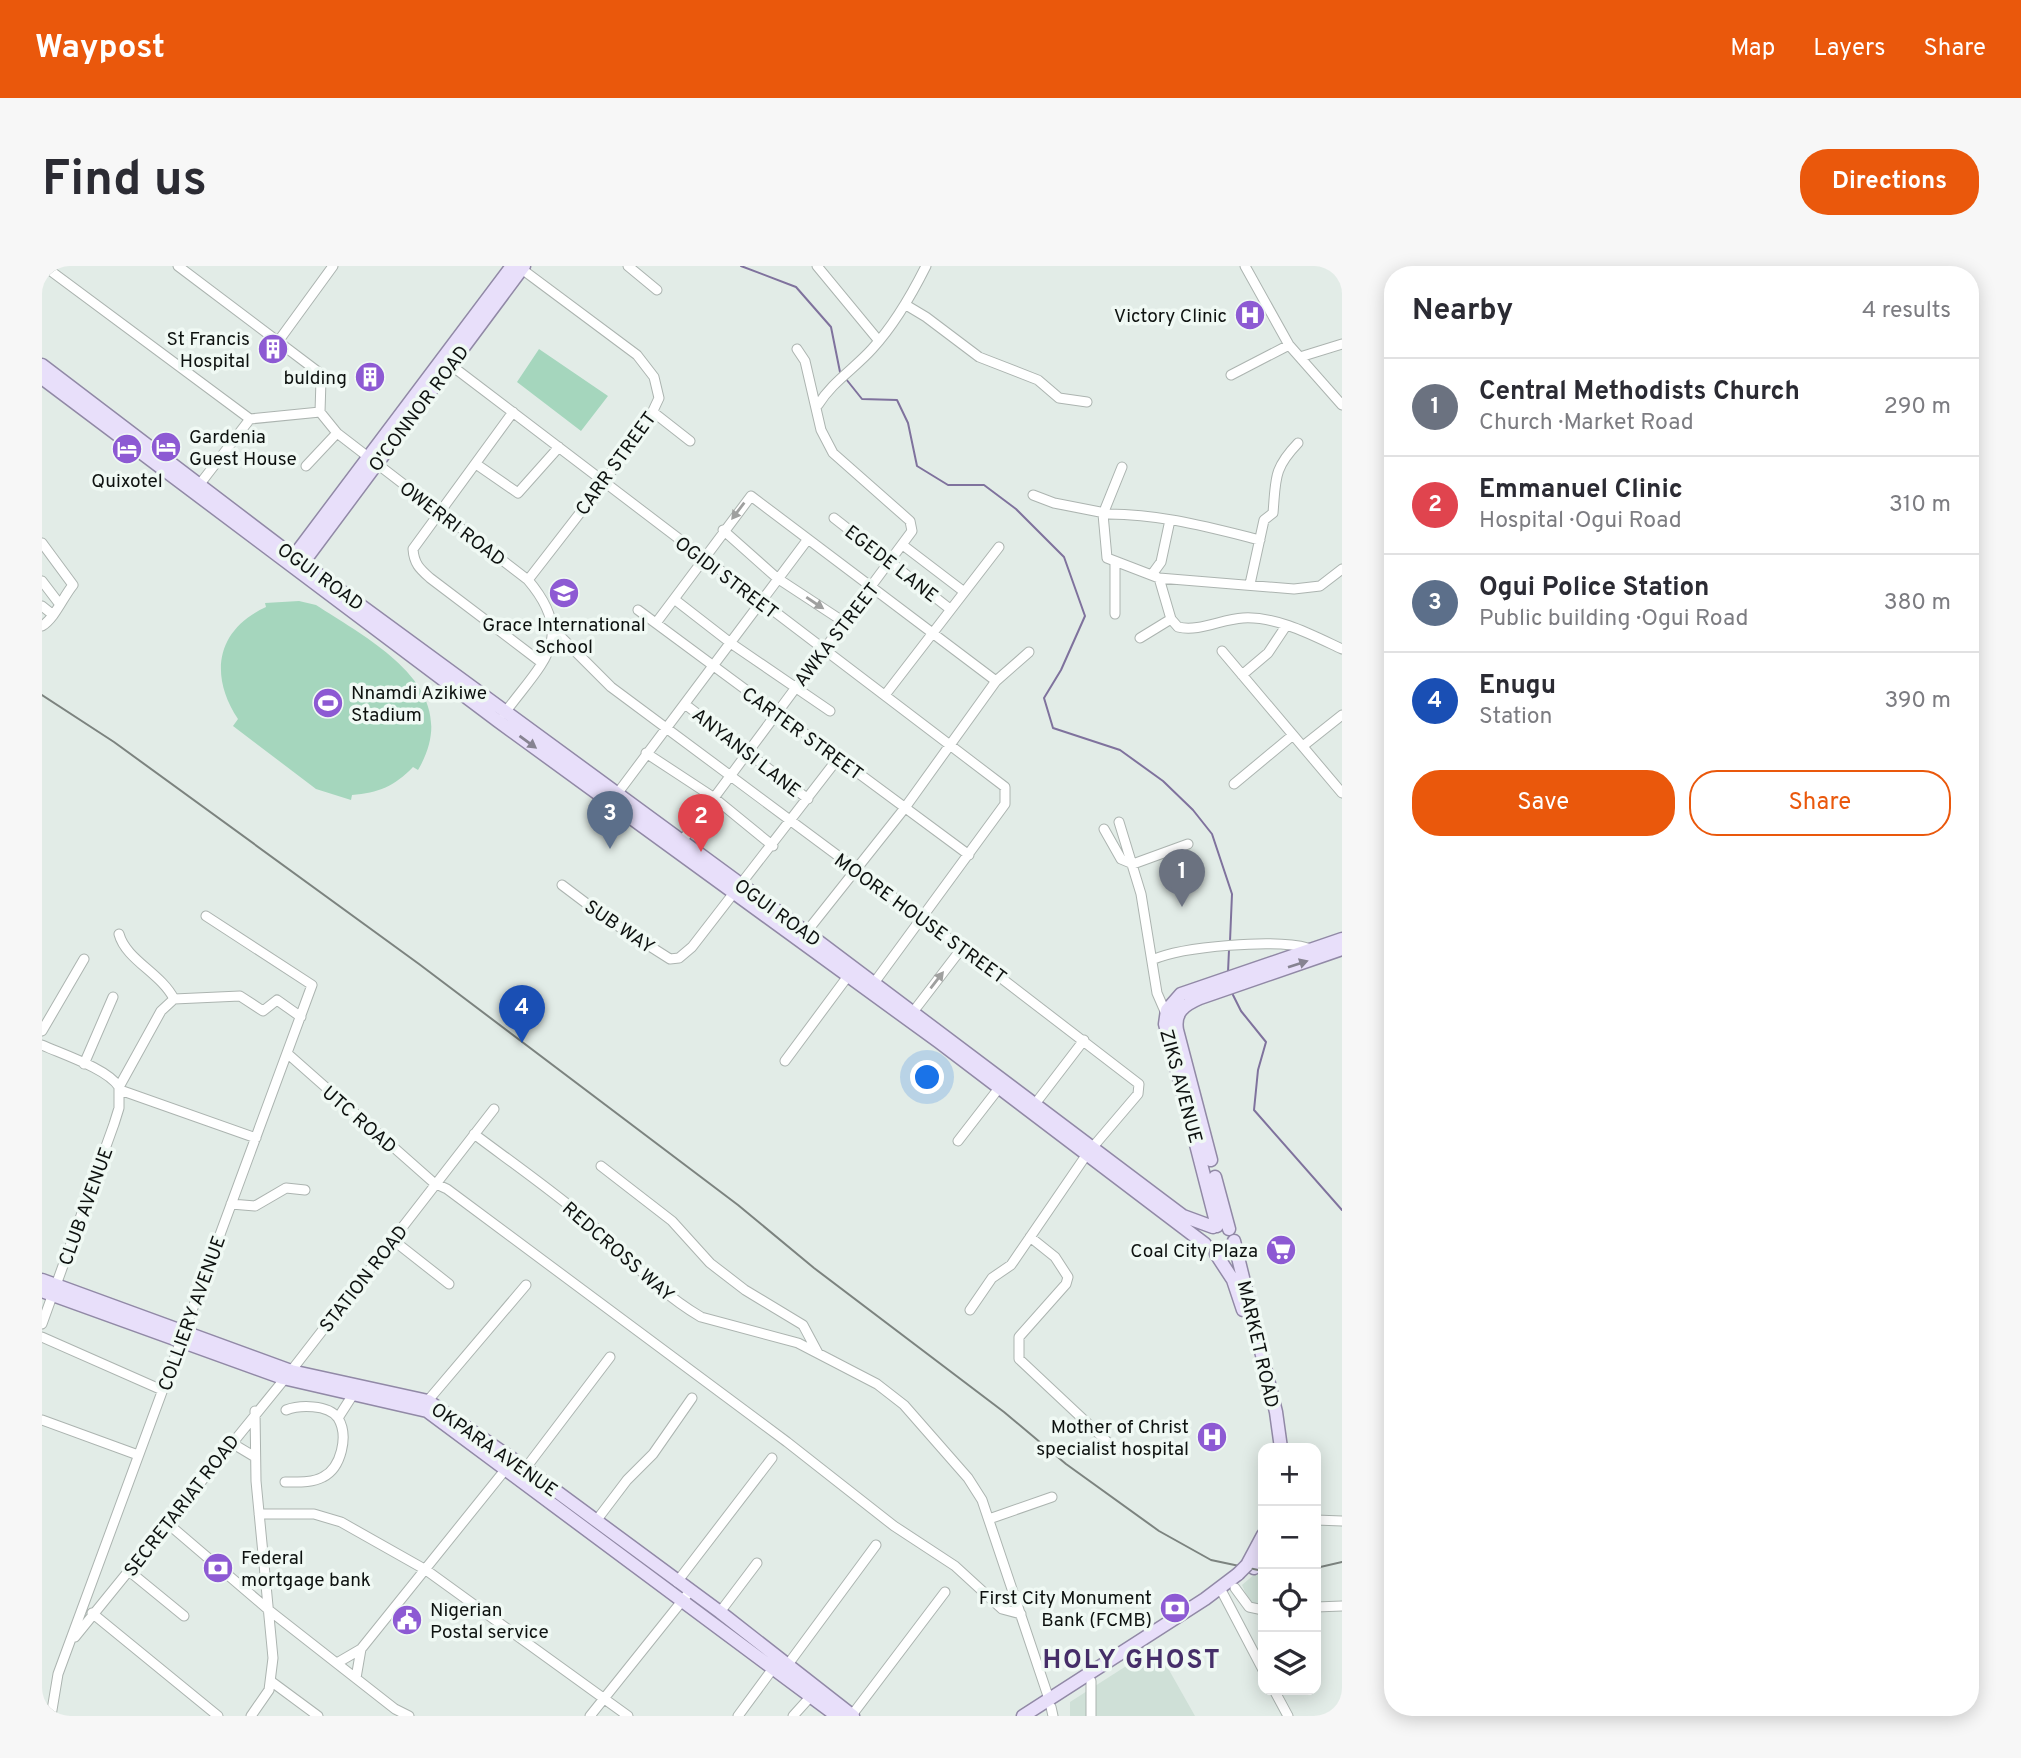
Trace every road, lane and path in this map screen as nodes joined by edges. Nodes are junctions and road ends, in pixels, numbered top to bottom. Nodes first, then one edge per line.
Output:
1 (44, 266) edge
2 (178, 266) edge
3 (628, 266) edge
4 (817, 266) edge
5 (926, 266) edge
6 (1245, 266) edge
7 (519, 267) edge
8 (328, 268) edge
9 (657, 290) dead end
10 (906, 305) junction
11 (879, 341) junction
12 (277, 342) junction
13 (1342, 344) edge
14 (1289, 345) junction
15 (797, 349) dead end
16 (1300, 357) junction
17 (447, 362) junction
18 (42, 365) edge
19 (1231, 375) dead end
20 (42, 378) edge
21 (1087, 402) dead end
22 (818, 405) junction
23 (1342, 405) edge
24 (320, 412) junction
25 (513, 412) junction
26 (653, 412) junction
27 (250, 418) junction
28 (337, 433) junction
29 (690, 441) dead end
30 (1298, 443) dead end
31 (559, 447) junction
32 (373, 461) junction
33 (476, 464) junction
34 (306, 466) dead end
35 (1122, 467) dead end
36 (604, 482) junction
37 (196, 489) junction
38 (1032, 495) dead end
39 (440, 512) junction
40 (1103, 514) junction
41 (834, 518) dead end
42 (1170, 520) junction
43 (723, 530) junction
44 (808, 539) junction
45 (1260, 540) junction
46 (42, 543) edge
47 (311, 543) junction
48 (904, 546) junction
49 (281, 547) junction
50 (999, 547) dead end
51 (702, 559) junction
52 (296, 563) junction
53 (1115, 563) junction
54 (891, 564) junction
55 (1342, 569) edge
56 (316, 571) junction
57 (1156, 576) junction
58 (777, 578) junction
59 (42, 580) edge
60 (528, 580) junction
61 (1250, 584) junction
62 (873, 586) junction
63 (963, 591) junction
64 (674, 599) junction
65 (58, 602) junction
66 (762, 603) junction
67 (42, 606) edge
68 (950, 609) junction
69 (638, 610) dead end
70 (52, 614) junction
71 (1115, 614) dead end
72 (1171, 619) junction
73 (844, 622) junction
74 (656, 623) junction
75 (42, 625) edge
76 (1286, 626) junction
77 (555, 631) junction
78 (932, 632) junction
79 (1140, 638) dead end
80 (732, 644) junction
81 (1342, 649) edge
82 (825, 650) junction
83 (1222, 651) dead end
84 (1029, 652) dead end
85 (542, 663) junction
86 (715, 667) junction
87 (1242, 675) junction
88 (996, 681) junction
89 (795, 686) junction
90 (885, 695) junction
91 (686, 705) junction
92 (830, 711) dead end
93 (776, 713) junction
94 (1342, 715) edge
95 (502, 716) junction
96 (667, 729) junction
97 (1293, 735) junction
98 (951, 745) junction
99 (1303, 746) junction
100 (646, 753) junction
101 (745, 754) junction
102 (839, 757) junction
103 (731, 775) junction
104 (1234, 784) dead end
105 (1342, 793) edge
106 (713, 797) junction
107 (614, 798) junction
108 (808, 799) junction
109 (904, 809) junction
110 (791, 822) junction
111 (1119, 822) dead end
112 (1104, 829) dead end
113 (682, 841) junction
114 (1188, 844) dead end
115 (773, 846) junction
116 (969, 855) junction
117 (1133, 864) junction
118 (854, 870) junction
119 (562, 885) dead end
120 (738, 889) junction
121 (205, 916) dead end
122 (921, 918) junction
123 (119, 934) dead end
124 (803, 936) junction
125 (1342, 941) edge
126 (962, 948) junction
127 (1308, 948) junction
128 (84, 959) dead end
129 (1152, 960) junction
130 (1253, 975) junction
131 (848, 976) junction
132 (874, 983) junction
133 (113, 997) dead end
134 (174, 999) junction
135 (913, 1012) junction
136 (301, 1017) junction
137 (1170, 1017) junction
138 (42, 1031) edge
139 (1084, 1040) junction
140 (42, 1045) edge
141 (288, 1054) junction
142 (785, 1061) dead end
143 (84, 1064) junction
144 (120, 1088) junction
145 (999, 1088) junction
146 (1035, 1104) junction
147 (495, 1109) dead end
148 (474, 1134) junction
149 (256, 1138) junction
150 (958, 1141) dead end
151 (1090, 1151) junction
152 (601, 1166) dead end
153 (434, 1183) junction
154 (305, 1189) dead end
155 (231, 1204) junction
156 (1223, 1231) junction
157 (1030, 1237) junction
158 (393, 1240) junction
159 (1205, 1244) junction
160 (1216, 1254) junction
161 (42, 1280) edge
162 (449, 1284) dead end
163 (526, 1285) dead end
164 (50, 1291) edge
165 (970, 1310) dead end
166 (42, 1324) edge
167 (42, 1337) edge
168 (182, 1337) junction
169 (818, 1353) junction
170 (610, 1357) dead end
171 (287, 1374) junction
172 (162, 1390) junction
173 (354, 1393) junction
174 (692, 1398) dead end
175 (424, 1405) junction
176 (286, 1410) dead end
177 (256, 1411) junction
178 (338, 1418) junction
179 (42, 1420) edge
180 (230, 1441) junction
181 (1272, 1443) edge
182 (1280, 1443) edge
183 (1116, 1450) dead end
184 (138, 1455) junction
185 (254, 1457) junction
186 (772, 1458) dead end
187 (510, 1464) junction
188 (525, 1469) junction
189 (285, 1482) dead end
190 (1052, 1497) dead end
191 (563, 1504) junction
192 (259, 1514) junction
193 (989, 1519) junction
194 (1321, 1520) edge
195 (596, 1521) junction
196 (1342, 1521) edge
197 (166, 1522) junction
198 (876, 1545) dead end
199 (1258, 1546) edge
200 (1258, 1560) edge
201 (757, 1563) dead end
202 (426, 1570) junction
203 (129, 1571) junction
204 (1246, 1571) junction
205 (677, 1582) junction
206 (1226, 1590) junction
207 (945, 1592) dead end
208 (687, 1595) junction
209 (83, 1605) junction
210 (1342, 1606) edge
211 (1321, 1607) edge
212 (1258, 1609) edge
213 (270, 1611) junction
214 (720, 1612) junction
215 (94, 1614) junction
216 (1021, 1614) junction
217 (184, 1616) dead end
218 (72, 1641) junction
219 (361, 1649) junction
220 (1258, 1659) edge
221 (337, 1663) junction
222 (789, 1664) junction
223 (774, 1667) junction
224 (355, 1678) junction
225 (1091, 1681) junction
226 (272, 1682) junction
227 (812, 1695) junction
228 (1277, 1695) edge
229 (603, 1698) junction
230 (826, 1700) junction
231 (1051, 1708) edge
232 (392, 1712) edge
233 (852, 1715) edge
234 (51, 1716) edge
235 (218, 1716) edge
236 (251, 1716) edge
237 (318, 1716) edge
238 (409, 1716) edge
239 (590, 1716) edge
240 (628, 1716) edge
241 (738, 1716) edge
242 (793, 1716) edge
243 (837, 1716) edge
244 (1023, 1716) edge
245 (1038, 1716) edge
246 (1091, 1716) edge
247 (1288, 1716) edge

1 - 27 street
2 - 12 street
3 - 9 street
4 - 11 street
5 - 10 street
6 - 14 street
7 - 17 main road, O'CONNOR ROAD
7 - 26 street, CARR STREET
8 - 12 street
10 - 11 street
10 - 21 street
11 - 22 street
12 - 24 street
13 - 16 street
14 - 16 street
14 - 19 street
15 - 22 street
16 - 23 street
17 - 25 street, OGIDI STREET
17 - 32 main road, O'CONNOR ROAD
18 - 37 main road, OGUI ROAD
20 - 37 main road, OGUI ROAD
22 - 48 street, AWKA STREET
24 - 27 street
24 - 28 street, OWERRI ROAD
25 - 31 street, OGIDI STREET
25 - 33 street
26 - 29 street
26 - 36 street, CARR STREET
27 - 37 street
28 - 32 street, OWERRI ROAD
28 - 34 street
30 - 45 street
31 - 33 street
31 - 36 street, OGIDI STREET
32 - 39 street, OWERRI ROAD
32 - 47 main road, O'CONNOR ROAD
33 - 39 street
35 - 40 street
36 - 51 street, OGIDI STREET
36 - 60 street, CARR STREET
37 - 49 main road, OGUI ROAD
37 - 52 main road, OGUI ROAD
38 - 40 street
39 - 60 street, OWERRI ROAD
39 - 85 street
40 - 42 street
40 - 53 street
41 - 54 street, EGEDE LANE
42 - 45 street
42 - 57 street
44 -> 43 street
43 - 51 street
43 - 58 street
44 - 58 street
44 - 62 street
45 - 61 street
46 - 65 street
47 - 49 main road
47 - 52 main road, O'CONNOR ROAD
47 - 56 main road
48 - 54 street, AWKA STREET
48 - 63 street
49 - 52 main road, OGUI ROAD
50 - 63 street
51 - 64 street
51 - 66 street, OGIDI STREET
52 - 56 main road, OGUI ROAD
52 - 95 main road, OGUI ROAD
53 - 57 street
53 - 71 street
54 - 62 street, AWKA STREET
54 - 68 street, EGEDE LANE
55 - 61 street
56 - 95 main road, OGUI ROAD
57 - 61 street
57 - 72 street
58 - 66 street
58 -> 73 street
59 - 65 street
60 - 77 street, OWERRI ROAD
62 - 73 street, AWKA STREET
62 - 78 street
63 - 68 street
64 - 74 street
64 - 80 street
65 - 70 street
66 - 80 street
66 - 82 street, OGIDI STREET
67 - 70 street
68 - 78 street
69 - 74 street, CARTER STREET
70 - 75 street
72 - 76 street
72 - 79 street
73 - 82 street, AWKA STREET
74 - 86 street, CARTER STREET
76 - 81 street
76 - 87 street
77 - 85 street
77 - 96 street, MOORE HOUSE STREET
78 - 88 street
78 - 90 street
80 - 86 street
80 - 89 street
82 - 89 street, AWKA STREET
82 - 90 street, OGIDI STREET
83 - 87 street
84 - 88 street
85 - 95 street
86 - 91 street
86 - 93 street, CARTER STREET
87 - 97 street
88 - 98 street
89 - 92 street
89 - 93 street, AWKA STREET
90 - 98 street, OGIDI STREET
91 - 96 street
91 - 101 street, ANYANSI LANE
93 - 101 street, AWKA STREET
93 - 102 street, CARTER STREET
94 - 99 street
95 - 107 main road, OGUI ROAD
96 - 100 street
96 - 103 street, MOORE HOUSE STREET
97 - 99 street
97 - 104 street
98 - 109 street
98 - 116 street, OGIDI STREET
99 - 105 street
100 - 106 street
100 - 107 street
101 - 103 street, AWKA STREET
101 - 108 street, ANYANSI LANE
102 - 108 street
102 - 109 street, CARTER STREET
103 - 106 street, AWKA STREET
103 - 110 street, MOORE HOUSE STREET
106 - 113 street, AWKA STREET
106 - 115 street
107 - 113 main road, OGUI ROAD
107 - 120 main road, OGUI ROAD
108 - 110 street
109 - 116 street, CARTER STREET
109 - 118 street
110 - 115 street
110 - 118 street, MOORE HOUSE STREET
111 - 117 street
112 - 117 street
113 - 120 main road, OGUI ROAD
114 - 117 street
115 - 120 street
116 - 122 street
117 - 129 street
118 - 122 street, MOORE HOUSE STREET
118 - 124 street
119 - 120 street, SUB WAY
120 - 124 main road, OGUI ROAD
121 - 136 street, COLLIERY AVENUE
122 - 126 street, MOORE HOUSE STREET
122 - 132 street
123 - 134 street
124 - 131 main road, OGUI ROAD
124 - 132 main road, OGUI ROAD
125 - 127 main road, ZIKS AVENUE
130 -> 125 main road, ZIKS AVENUE
135 -> 126 street
126 - 139 street, MOORE HOUSE STREET
127 - 129 street
127 - 130 main road, ZIKS AVENUE
128 - 138 street
129 - 137 street
130 - 137 main road, ZIKS AVENUE
131 - 142 street
131 - 145 main road, OGUI ROAD
132 - 135 main road, OGUI ROAD
133 - 143 street
134 - 136 street
134 - 144 street, CLUB AVENUE
135 - 146 main road, OGUI ROAD
136 - 141 street, COLLIERY AVENUE
137 - 156 main road, ZIKS AVENUE
139 - 146 street
139 - 151 street, MOORE HOUSE STREET
140 - 143 street
141 - 149 street, COLLIERY AVENUE
141 - 153 street, UTC ROAD
143 - 144 street
144 - 149 street
144 - 164 street, CLUB AVENUE
145 - 150 street
145 - 151 main road, OGUI ROAD
146 - 151 main road, OGUI ROAD
147 - 148 street, STATION ROAD
148 - 153 street, STATION ROAD
148 - 169 street, REDCROSS WAY
149 - 155 street, COLLIERY AVENUE
151 - 156 main road, OGUI ROAD
151 - 157 street
151 - 159 main road, OGUI ROAD
152 - 169 street
153 - 158 street, STATION ROAD
153 - 216 street, UTC ROAD
154 - 155 street
155 - 168 street, COLLIERY AVENUE
156 - 159 main road
156 - 160 main road
156 - 182 main road, MARKET ROAD
157 - 165 street
157 - 183 street
158 - 162 street
158 - 171 street, STATION ROAD
159 - 160 main road, MARKET ROAD
160 - 181 main road, MARKET ROAD
161 - 164 main road, OKPARA AVENUE
163 - 175 street
164 - 166 street, CLUB AVENUE
164 - 168 main road, OKPARA AVENUE
167 - 172 street
168 - 171 main road, OKPARA AVENUE
168 - 172 street, COLLIERY AVENUE
169 - 193 street, REDCROSS WAY
170 - 188 street
171 - 173 main road, OKPARA AVENUE
171 - 175 main road, OKPARA AVENUE
171 - 177 street, SECRETARIAT ROAD
172 - 184 street, COLLIERY AVENUE
173 - 175 main road, OKPARA AVENUE
173 - 178 street
174 - 195 street
175 - 187 main road, OKPARA AVENUE
176 - 178 street
177 - 180 street, SECRETARIAT ROAD
177 - 185 street, SECRETARIAT ROAD
178 - 189 street
179 - 184 street
180 - 185 street
180 - 197 street, SECRETARIAT ROAD
184 - 209 street, COLLIERY AVENUE
185 - 192 street, SECRETARIAT ROAD
186 - 205 street
187 - 188 main road, OKPARA AVENUE
187 - 191 main road, OKPARA AVENUE
187 - 202 street
188 - 191 main road, OKPARA AVENUE
190 - 193 street
191 - 195 main road, OKPARA AVENUE
191 - 208 main road, OKPARA AVENUE
192 - 202 street
192 - 213 street, SECRETARIAT ROAD
193 - 216 street, REDCROSS WAY
194 - 196 street
195 - 205 main road, OKPARA AVENUE
197 - 203 street, SECRETARIAT ROAD
197 - 213 street
198 - 222 street
199 - 204 main road
200 - 204 main road
201 - 214 street
202 - 219 street
202 - 229 street
203 - 215 street, SECRETARIAT ROAD
203 - 217 street
204 - 206 main road
205 - 208 main road, OKPARA AVENUE
206 - 212 street
206 - 220 street
206 - 225 main road
206 - 231 main road
207 - 233 street
208 - 214 main road, OKPARA AVENUE
208 - 223 main road, OKPARA AVENUE
208 - 229 street
209 - 215 street
209 - 218 street, COLLIERY AVENUE
210 - 211 street
213 - 221 street
213 - 226 street, SECRETARIAT ROAD
214 - 222 main road, OKPARA AVENUE
215 - 218 street, SECRETARIAT ROAD
215 - 235 street
216 - 231 street, REDCROSS WAY
218 - 234 street
219 - 221 street
219 - 224 street
221 - 224 street
222 - 230 main road, OKPARA AVENUE
223 - 227 main road, OKPARA AVENUE
223 - 241 street
224 - 232 street
225 - 231 main road
225 - 246 street
226 - 236 street
226 - 237 street
227 - 230 main road, OKPARA AVENUE
227 - 242 street
228 - 247 street
229 - 239 street
229 - 240 street
230 - 233 main road, OKPARA AVENUE
230 - 243 main road, OKPARA AVENUE
231 - 244 main road
231 - 245 main road
232 - 238 street

